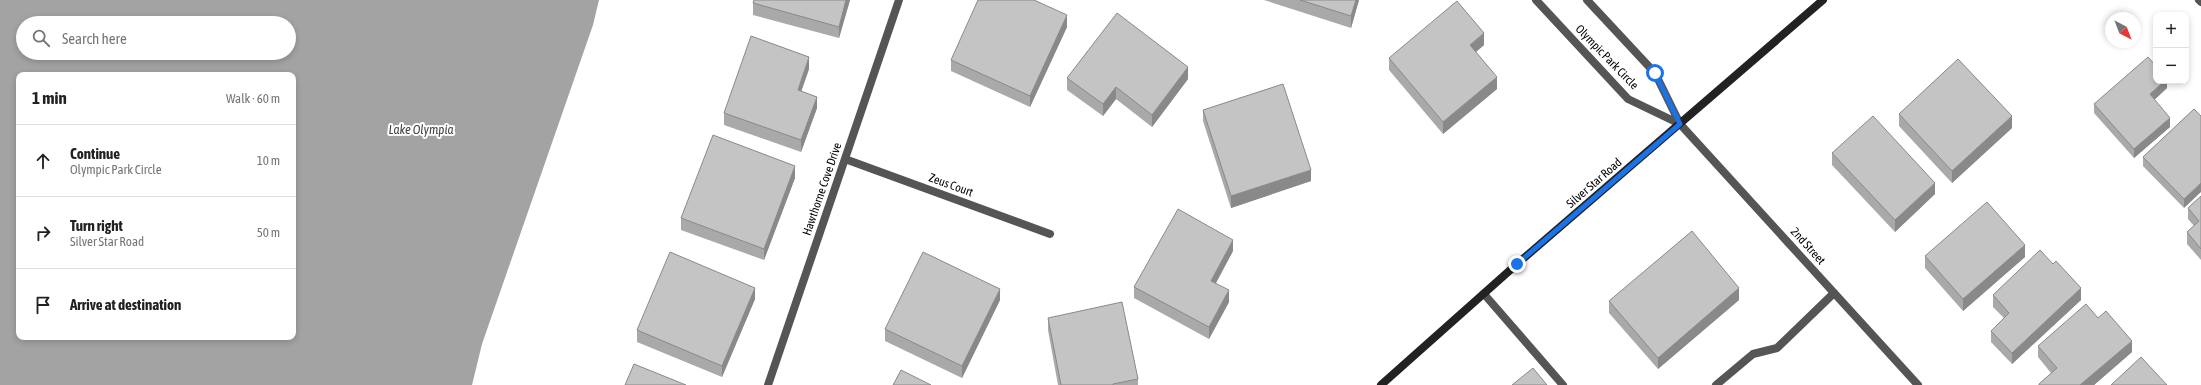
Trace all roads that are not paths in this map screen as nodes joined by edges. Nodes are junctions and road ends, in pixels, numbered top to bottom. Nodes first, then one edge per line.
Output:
1 (899, 0) edge
2 (1536, 0) edge
3 (1587, 0) edge
4 (1823, 0) edge
5 (1680, 124) junction
6 (845, 159) junction
7 (1050, 234) dead end
8 (1834, 293) junction
9 (1484, 294) junction
10 (768, 385) edge
11 (1381, 385) edge
12 (1563, 385) edge
13 (1716, 385) edge
14 (1918, 385) edge

1 - 6 street, Hawthorne Cove Drive
2 - 5 street, Olympic Park Circle
3 - 5 street, Olympic Park Circle
4 - 5 main road, Silver Star Road
5 - 8 street, 2nd Street
5 - 9 main road, Silver Star Road
6 - 7 street, Zeus Court
6 - 10 street, Hawthorne Cove Drive
8 - 13 street
8 - 14 street, 2nd Street
9 - 11 main road, Silver Star Road
9 - 12 street

